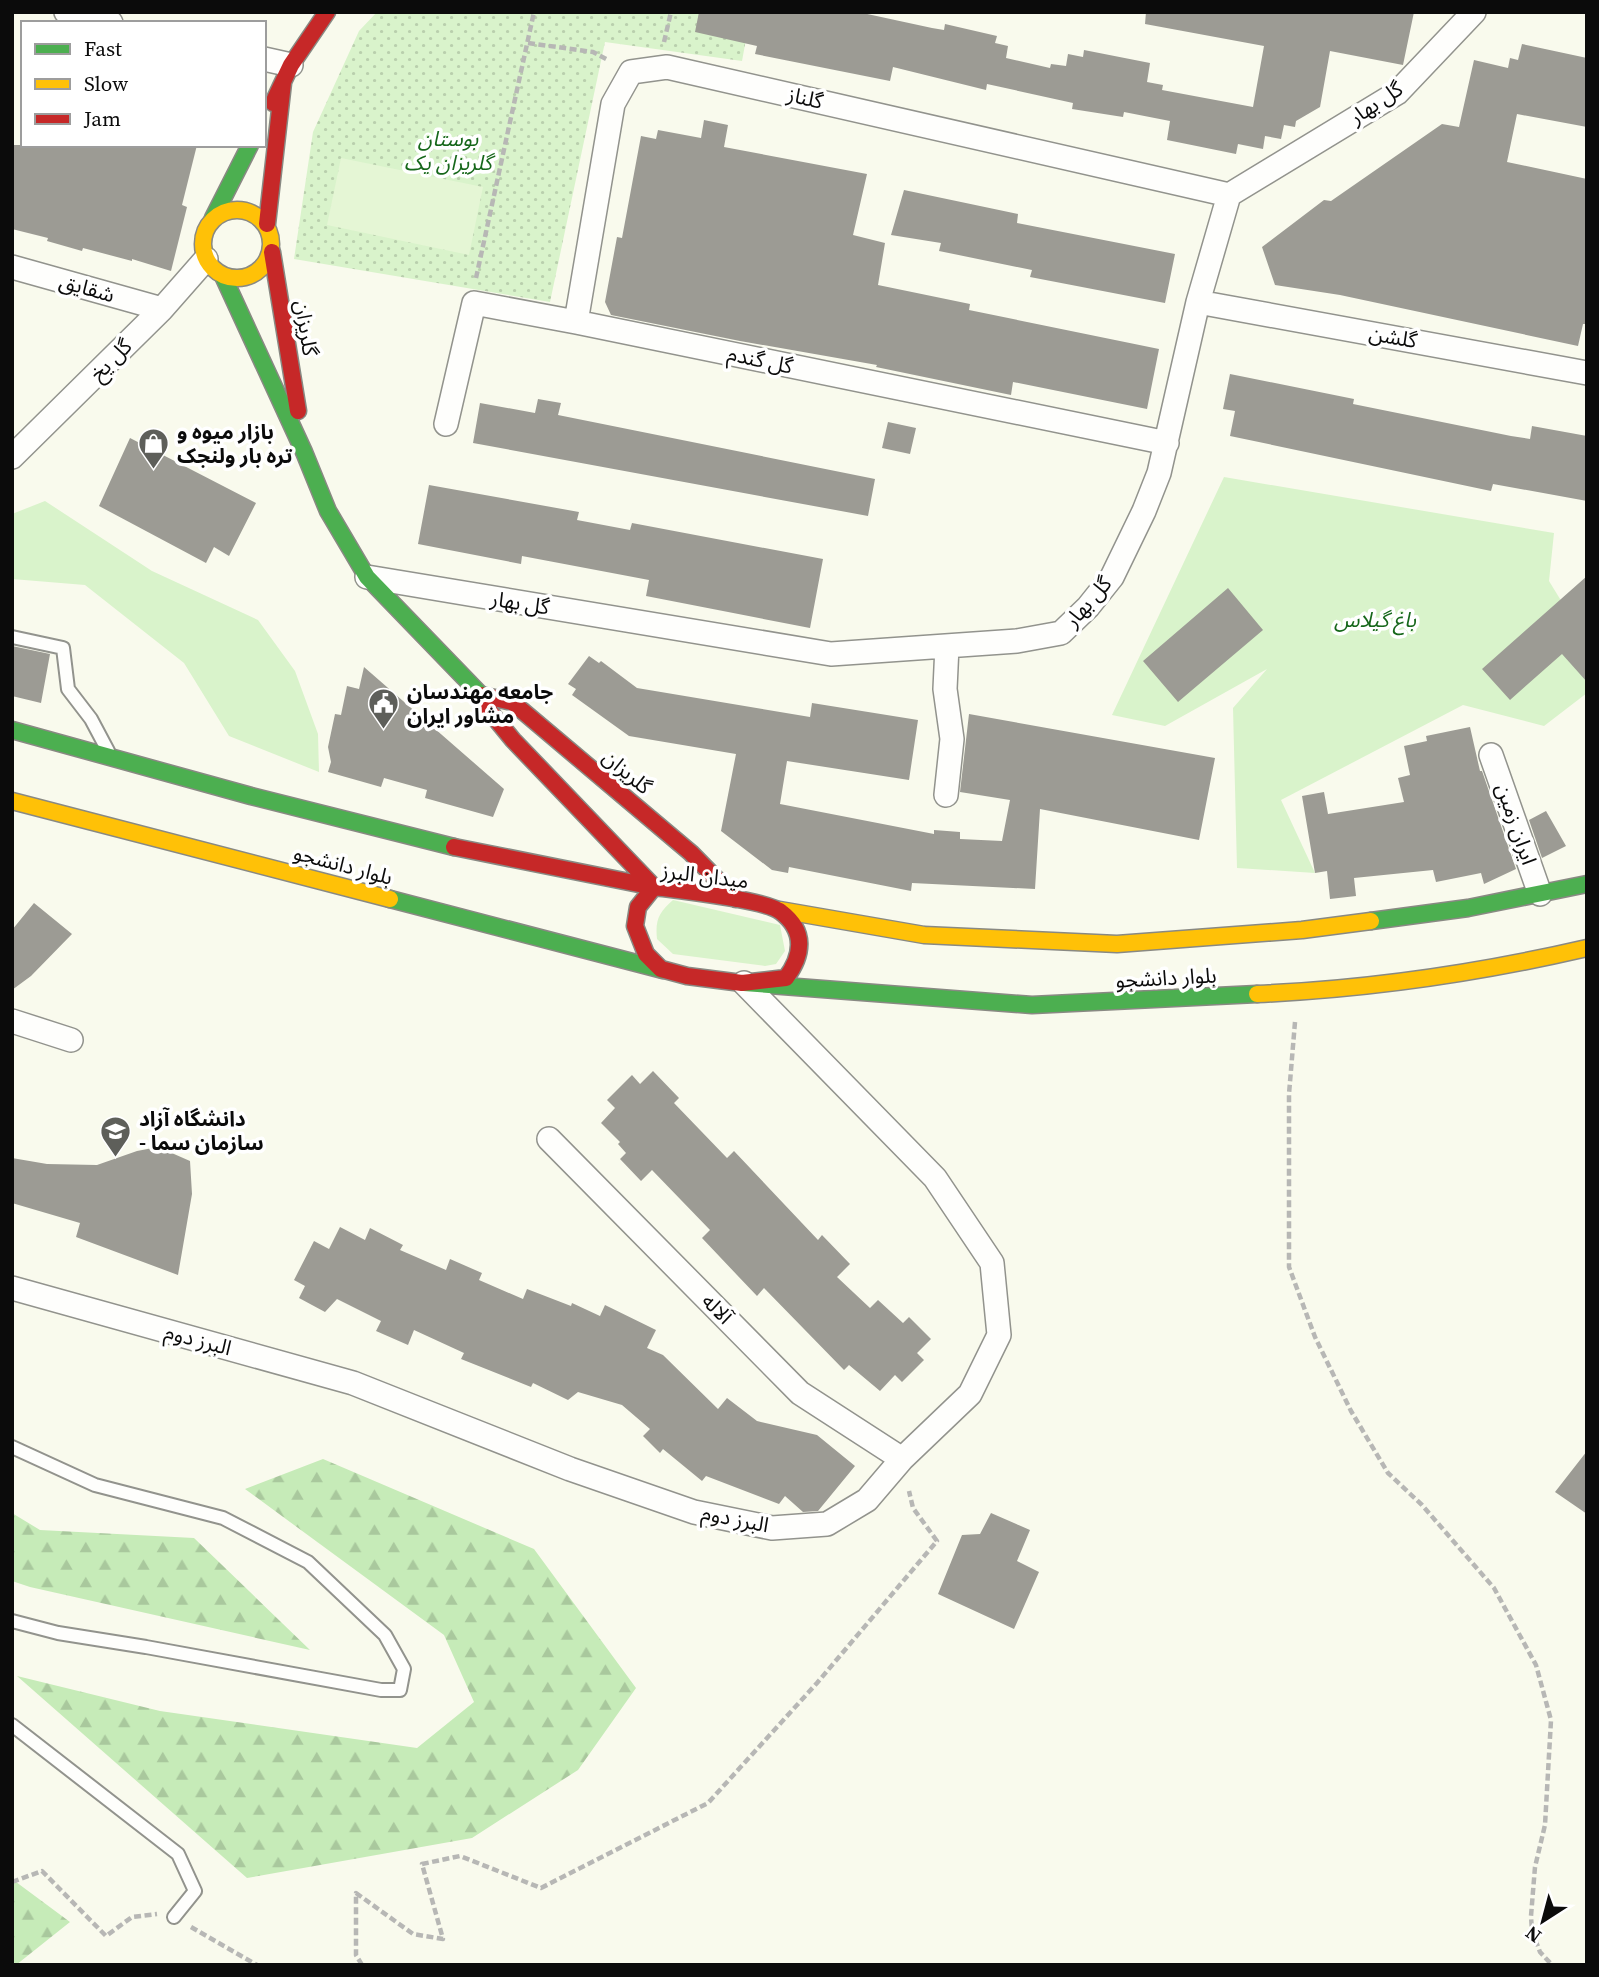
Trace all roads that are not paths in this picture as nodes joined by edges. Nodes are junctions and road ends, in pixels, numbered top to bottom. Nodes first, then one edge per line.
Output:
1 (66, 12) edge
2 (327, 12) edge
3 (1474, 12) edge
4 (103, 21) edge
5 (266, 60) edge
6 (287, 74) junction
7 (266, 115) edge
8 (249, 147) edge
9 (1229, 195) junction
10 (213, 218) junction
11 (267, 225) junction
12 (272, 252) junction
13 (206, 259) junction
14 (12, 267) edge
15 (223, 276) junction
16 (1198, 302) junction
17 (162, 309) junction
18 (576, 322) junction
19 (1587, 373) edge
20 (446, 424) dead end
21 (1167, 443) junction
22 (304, 452) junction
23 (12, 457) edge
24 (367, 577) junction
25 (12, 637) edge
26 (947, 646) junction
27 (481, 695) junction
28 (12, 730) edge
29 (1492, 755) dead end
30 (111, 757) junction
31 (946, 795) dead end
32 (12, 801) edge
33 (1587, 884) edge
34 (654, 887) junction
35 (1540, 894) junction
36 (736, 900) junction
37 (780, 910) junction
38 (1587, 948) edge
39 (663, 970) junction
40 (744, 983) junction
41 (12, 1021) edge
42 (71, 1040) dead end
43 (549, 1139) dead end
44 (12, 1288) edge
45 (12, 1447) edge
46 (902, 1459) junction
47 (12, 1621) edge
48 (12, 1725) edge
49 (174, 1917) road end

1 - 4 street
2 - 6 main road
3 - 9 street, گل بهار
5 - 6 street
6 - 7 main road
6 - 11 main road
8 - 10 main road
9 - 16 street, گل بهار
9 - 18 street, گلناز
10 - 11 main road
10 - 13 main road
11 - 12 main road
12 - 15 main road
12 - 22 main road, گلریزان
13 - 15 main road
13 - 17 street, گل یخ
14 - 17 street, شقایق
15 - 22 main road, گلریزان
16 - 19 street, گلشن
16 - 21 street, گل بهار
17 - 23 street, گل یخ
18 - 20 street, گل گندم
18 - 21 street, گل گندم
21 - 26 street, گل بهار
22 - 24 main road, گلریزان
24 - 26 street, گل بهار
24 - 27 main road, گلریزان
25 - 30 lane
26 - 31 street
27 - 34 main road, گلریزان
27 - 36 main road, گلریزان
28 - 30 main road, بلوار دانشجو
29 - 35 street, ایران زمین
30 - 34 main road, بلوار دانشجو
32 - 39 main road, بلوار دانشجو
33 - 35 main road, بلوار دانشجو
34 - 36 main road, میدان البرز
34 - 39 main road, میدان البرز
35 - 37 main road, بلوار دانشجو
36 - 37 main road, میدان البرز
37 - 40 main road
38 - 40 main road, بلوار دانشجو
39 - 40 main road
40 - 46 street, البرز دوم
41 - 42 street
43 - 46 street, آلاله
44 - 46 street, البرز دوم
45 - 47 lane
48 - 49 lane

